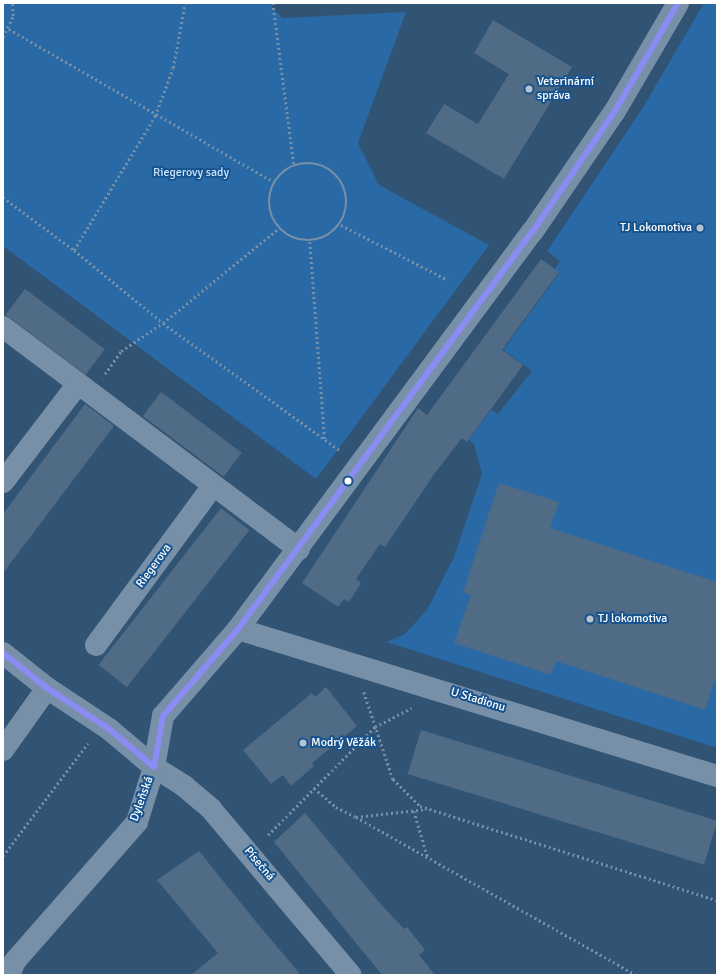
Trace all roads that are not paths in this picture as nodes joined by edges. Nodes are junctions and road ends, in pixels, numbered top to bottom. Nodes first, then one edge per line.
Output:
1 (678, 3) edge
2 (3, 327) edge
3 (84, 389) junction
4 (3, 482) edge
5 (212, 487) junction
6 (299, 549) junction
7 (238, 629) junction
8 (96, 644) dead end
9 (3, 653) edge
10 (47, 688) junction
11 (3, 750) edge
12 (154, 768) junction
13 (717, 776) edge
14 (9, 975) edge
15 (351, 975) edge

1 - 6 street, Dyleňská
2 - 3 street
3 - 4 street
3 - 5 street
5 - 6 street
5 - 8 street, Riegerova
6 - 7 street, Dyleňská
7 - 12 street, Dyleňská
7 - 13 street, U Stadionu
9 - 10 street
10 - 11 street
10 - 12 street
12 - 14 street, Dyleňská
12 - 15 street, Písečná

